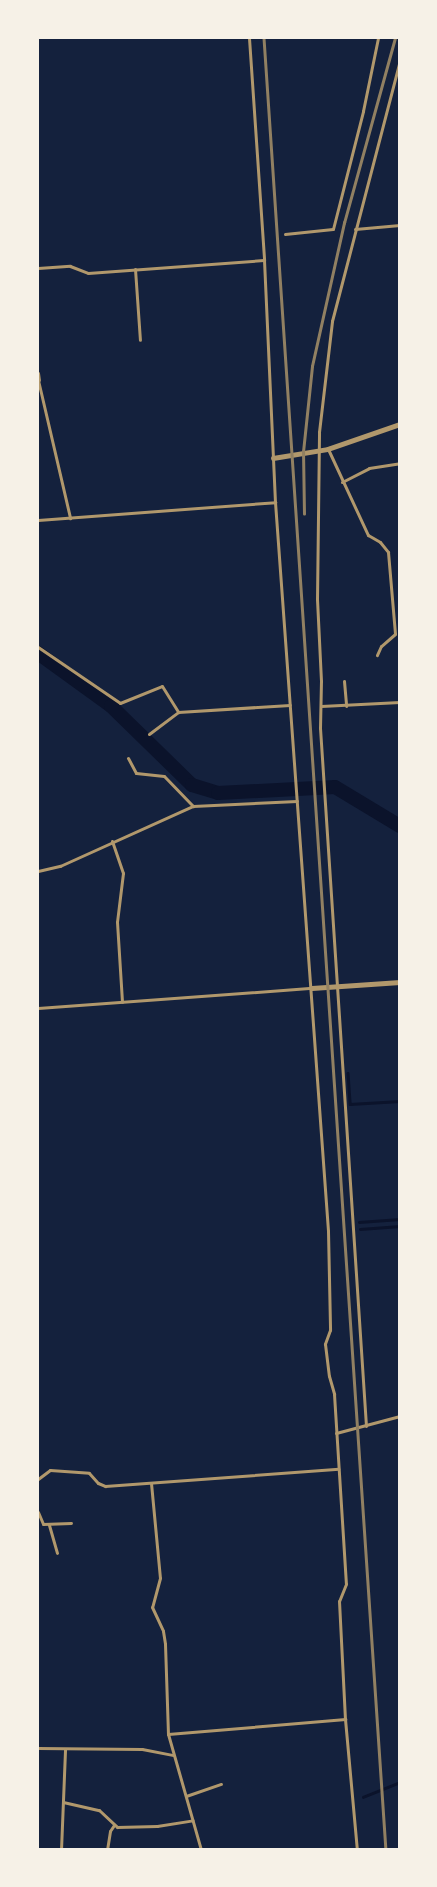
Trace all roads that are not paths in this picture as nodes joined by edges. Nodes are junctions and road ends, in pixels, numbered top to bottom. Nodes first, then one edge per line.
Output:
1 (248, 38) edge
2 (378, 38) edge
3 (400, 60) edge
4 (400, 226) edge
5 (355, 228) junction
6 (285, 234) dead end
7 (264, 260) junction
8 (38, 268) edge
9 (135, 270) junction
10 (140, 340) dead end
11 (38, 373) edge
12 (38, 381) edge
13 (400, 424) edge
14 (319, 449) junction
15 (328, 449) junction
16 (273, 458) junction
17 (400, 463) edge
18 (342, 482) junction
19 (275, 502) junction
20 (70, 518) junction
21 (38, 520) edge
22 (38, 647) edge
23 (376, 655) dead end
24 (344, 681) dead end
25 (400, 702) edge
26 (290, 705) junction
27 (321, 706) junction
28 (346, 706) junction
29 (178, 712) junction
30 (150, 734) dead end
31 (128, 758) dead end
32 (297, 801) junction
33 (192, 804) junction
34 (112, 841) junction
35 (38, 871) edge
36 (400, 982) edge
37 (336, 987) junction
38 (312, 988) junction
39 (122, 1002) junction
40 (38, 1008) edge
41 (400, 1416) edge
42 (366, 1426) junction
43 (336, 1433) junction
44 (338, 1469) junction
45 (38, 1480) edge
46 (151, 1483) junction
47 (38, 1512) edge
48 (71, 1523) dead end
49 (48, 1525) junction
50 (57, 1553) dead end
51 (345, 1719) junction
52 (168, 1734) junction
53 (38, 1748) edge
54 (65, 1749) junction
55 (173, 1755) junction
56 (221, 1784) dead end
57 (186, 1796) junction
58 (63, 1802) junction
59 (192, 1820) junction
60 (114, 1825) junction
61 (61, 1850) edge
62 (107, 1850) edge
63 (201, 1850) edge
64 (358, 1850) edge

1 - 7 street
2 - 6 street
3 - 5 street
4 - 5 street
5 - 14 street
7 - 9 street
7 - 16 street
8 - 9 street
9 - 10 street
11 - 12 street
12 - 20 street
13 - 15 street
14 - 15 street
14 - 16 street
14 - 27 street
15 - 18 street
16 - 19 street
17 - 18 street
18 - 23 street
19 - 20 street
19 - 26 street
20 - 21 street
22 - 29 street
24 - 28 street
25 - 28 street
26 - 29 street
26 - 32 street
27 - 28 street
27 - 37 street
29 - 30 street
31 - 33 street
32 - 33 street
32 - 38 street
33 - 34 street
34 - 35 street
34 - 39 street
36 - 37 street
37 - 38 street
37 - 42 street
38 - 39 street
38 - 43 street
39 - 40 street
41 - 42 street
42 - 43 street
43 - 44 street
44 - 46 street
44 - 51 street
45 - 46 street
46 - 52 street
47 - 49 street
48 - 49 street
49 - 50 street
51 - 52 street
51 - 64 street
52 - 55 street
53 - 54 street
54 - 55 street
54 - 58 street
55 - 57 street
56 - 57 street
57 - 59 street
58 - 60 street
58 - 61 street
59 - 60 street
59 - 63 street
60 - 62 street

